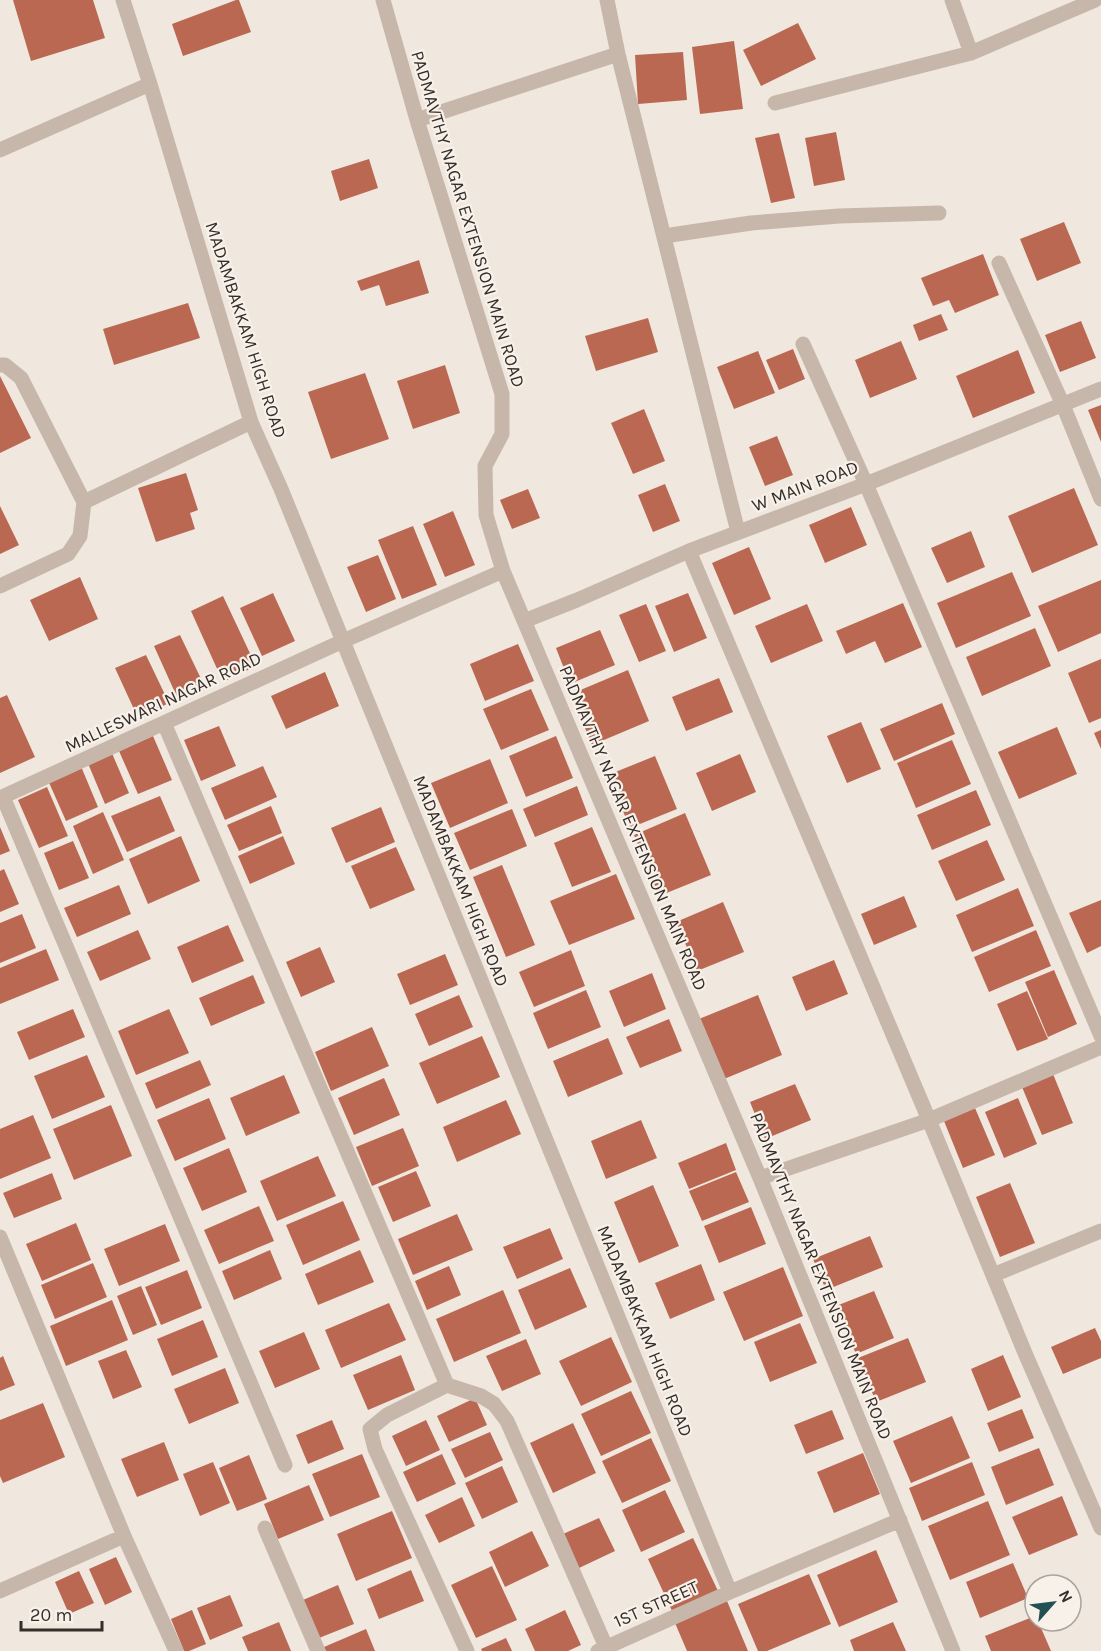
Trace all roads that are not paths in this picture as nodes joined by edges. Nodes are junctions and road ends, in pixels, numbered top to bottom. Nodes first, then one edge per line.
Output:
1 (123, 0) edge
2 (383, 0) edge
3 (607, 0) edge
4 (952, 0) edge
5 (1095, 0) edge
6 (971, 53) junction
7 (618, 54) junction
8 (150, 84) junction
9 (775, 103) dead end
10 (417, 120) junction
11 (0, 150) edge
12 (939, 213) dead end
13 (664, 236) junction
14 (999, 263) dead end
15 (803, 344) dead end
16 (0, 365) edge
17 (1101, 389) edge
18 (1063, 405) junction
19 (251, 422) junction
20 (866, 484) junction
21 (1101, 499) edge
22 (84, 501) junction
23 (738, 532) junction
24 (689, 551) junction
25 (503, 571) junction
26 (0, 586) edge
27 (524, 621) junction
28 (343, 641) junction
29 (164, 723) junction
30 (1, 797) edge
31 (1101, 1036) edge
32 (1101, 1047) edge
33 (929, 1120) junction
34 (760, 1178) junction
35 (1101, 1231) edge
36 (0, 1237) edge
37 (993, 1275) junction
38 (447, 1385) junction
39 (285, 1465) dead end
40 (900, 1520) junction
41 (266, 1528) dead end
42 (1101, 1528) edge
43 (124, 1536) junction
44 (0, 1591) edge
45 (730, 1592) junction
46 (602, 1649) edge
47 (176, 1651) edge
48 (318, 1651) edge
49 (467, 1651) edge
50 (953, 1651) edge

1 - 8 street, MADAMBAKKAM HIGH ROAD
2 - 10 street, PADMAVTHY NAGAR EXTENSION MAIN ROAD
3 - 7 street
4 - 6 street
5 - 6 street
6 - 9 street
7 - 10 street
7 - 13 street
8 - 11 street
8 - 19 street, MADAMBAKKAM HIGH ROAD
10 - 25 street, PADMAVTHY NAGAR EXTENSION MAIN ROAD
12 - 13 street
13 - 23 street
14 - 18 street
15 - 20 street
16 - 22 street
17 - 18 street, W MAIN ROAD
18 - 20 street, W MAIN ROAD
18 - 21 street
19 - 22 street
19 - 28 street, MADAMBAKKAM HIGH ROAD
20 - 23 street, W MAIN ROAD
20 - 31 street
22 - 26 street
23 - 24 street, W MAIN ROAD
24 - 27 street, W MAIN ROAD
24 - 33 street
25 - 27 street, PADMAVTHY NAGAR EXTENSION MAIN ROAD
25 - 28 street, MALLESWARI NAGAR ROAD
27 - 34 street, PADMAVTHY NAGAR EXTENSION MAIN ROAD
28 - 29 street, MALLESWARI NAGAR ROAD
28 - 45 street, MADAMBAKKAM HIGH ROAD
29 - 30 street, MALLESWARI NAGAR ROAD
29 - 38 street
30 - 39 street
32 - 33 street
33 - 34 street
33 - 37 street
34 - 40 street, PADMAVTHY NAGAR EXTENSION MAIN ROAD
35 - 37 street
36 - 43 street
37 - 42 street
38 - 46 street
38 - 49 street
40 - 45 street
40 - 50 street, PADMAVTHY NAGAR EXTENSION MAIN ROAD
41 - 48 street
43 - 44 street
43 - 47 street
45 - 46 street, 1ST STREET

